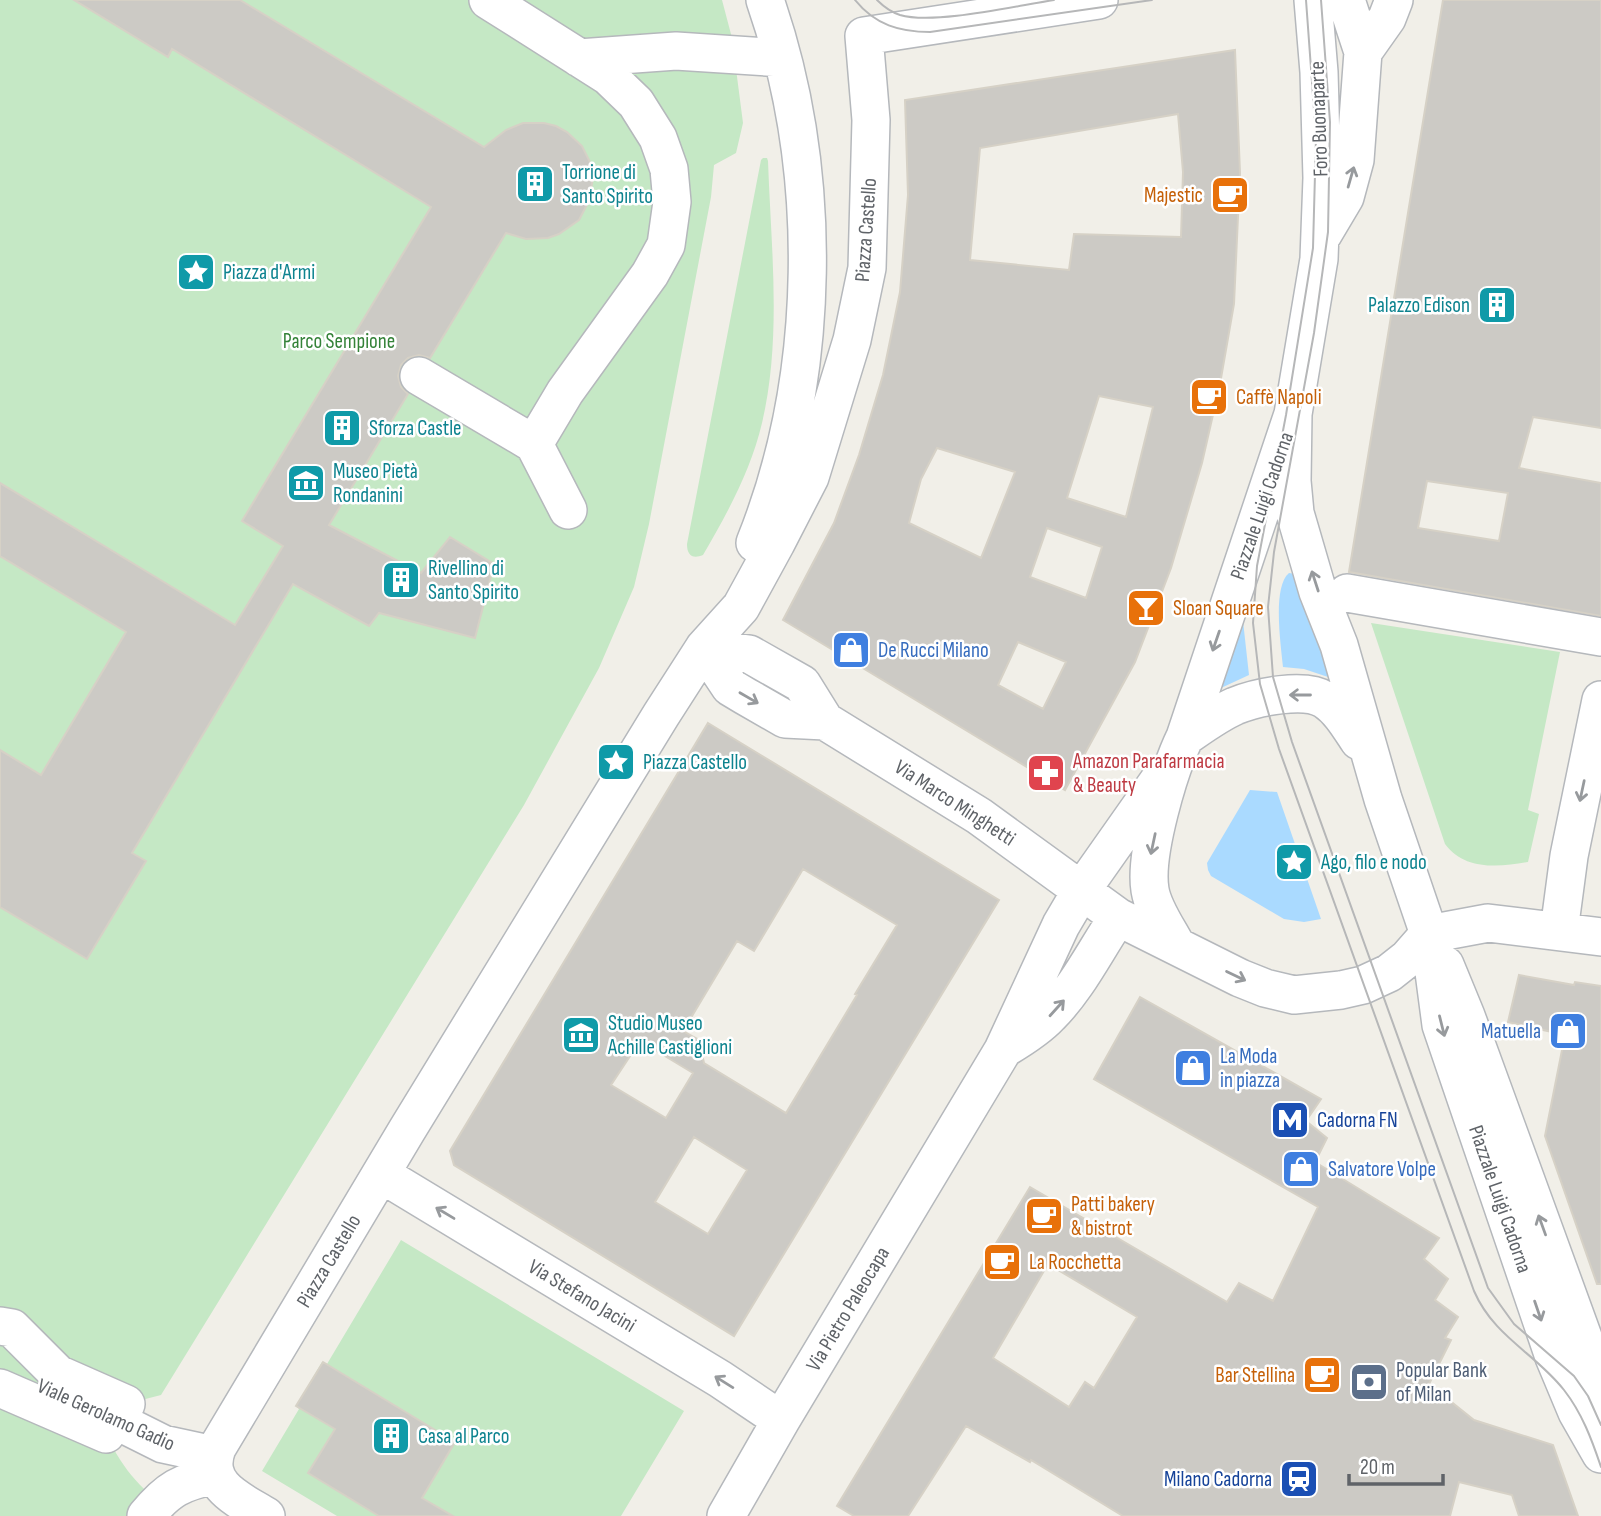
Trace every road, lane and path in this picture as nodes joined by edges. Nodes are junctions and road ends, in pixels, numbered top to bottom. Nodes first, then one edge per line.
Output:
1 (488, 0) edge
2 (765, 0) edge
3 (1099, 0) edge
4 (1312, 0) edge
5 (1346, 0) edge
6 (1394, 0) edge
7 (1363, 52) junction
8 (579, 58) junction
9 (782, 58) junction
10 (1320, 237) junction
11 (419, 376) dead end
12 (1293, 414) junction
13 (534, 444) junction
14 (568, 510) dead end
15 (1347, 593) dead end
16 (1601, 637) edge
17 (704, 648) junction
18 (1601, 700) edge
19 (1181, 745) junction
20 (1383, 799) junction
21 (1081, 891) junction
22 (1118, 917) junction
23 (1559, 931) junction
24 (1429, 934) junction
25 (1601, 937) edge
26 (1176, 944) junction
27 (1003, 1050) junction
28 (971, 1104) joint
29 (381, 1174) junction
30 (0, 1326) edge
31 (0, 1369) edge
32 (0, 1388) edge
33 (1601, 1406) edge
34 (116, 1419) junction
35 (781, 1420) junction
36 (1601, 1454) edge
37 (214, 1466) junction
38 (146, 1516) edge
39 (266, 1516) edge
40 (726, 1516) edge

1 - 8 street
2 - 9 street
3 - 17 street, Piazza Castello
4 - 10 street, Foro Buonaparte
5 - 7 street, Foro Buonaparte
6 - 7 street
10 -> 7 street, Foro Buonaparte
8 - 9 street
8 - 13 street
9 - 17 street
10 - 12 street, Foro Buonaparte
11 - 13 street
12 -> 19 street, Piazzale Luigi Cadorna
20 -> 12 street, Piazzale Luigi Cadorna
13 - 14 street
15 - 16 street
17 - 21 street, Via Marco Minghetti
17 - 29 street, Piazza Castello
18 -> 23 street
20 -> 19 street, Piazzale Luigi Cadorna
19 - 21 street, Piazzale Luigi Cadorna
19 -> 26 street, Piazzale Luigi Cadorna
20 - 24 street, Piazzale Luigi Cadorna
21 - 22 street
21 - 27 street, Piazzale Luigi Cadorna
22 - 26 street
27 -> 22 street, Piazzale Luigi Cadorna
23 - 24 street
23 - 25 street
26 -> 24 street
33 -> 24 street, Piazzale Luigi Cadorna
24 -> 36 street, Piazzale Luigi Cadorna
27 - 28 street, Piazzale Luigi Cadorna
28 - 35 street, Via Pietro Paleocapa
35 -> 29 street, Via Stefano Jacini
29 - 37 street, Piazza Castello
30 - 34 street
31 - 34 street, Viale Gerolamo Gadio
32 - 34 street
34 - 37 street, Viale Gerolamo Gadio
35 - 40 street, Via Pietro Paleocapa
37 - 38 street
37 - 39 street

